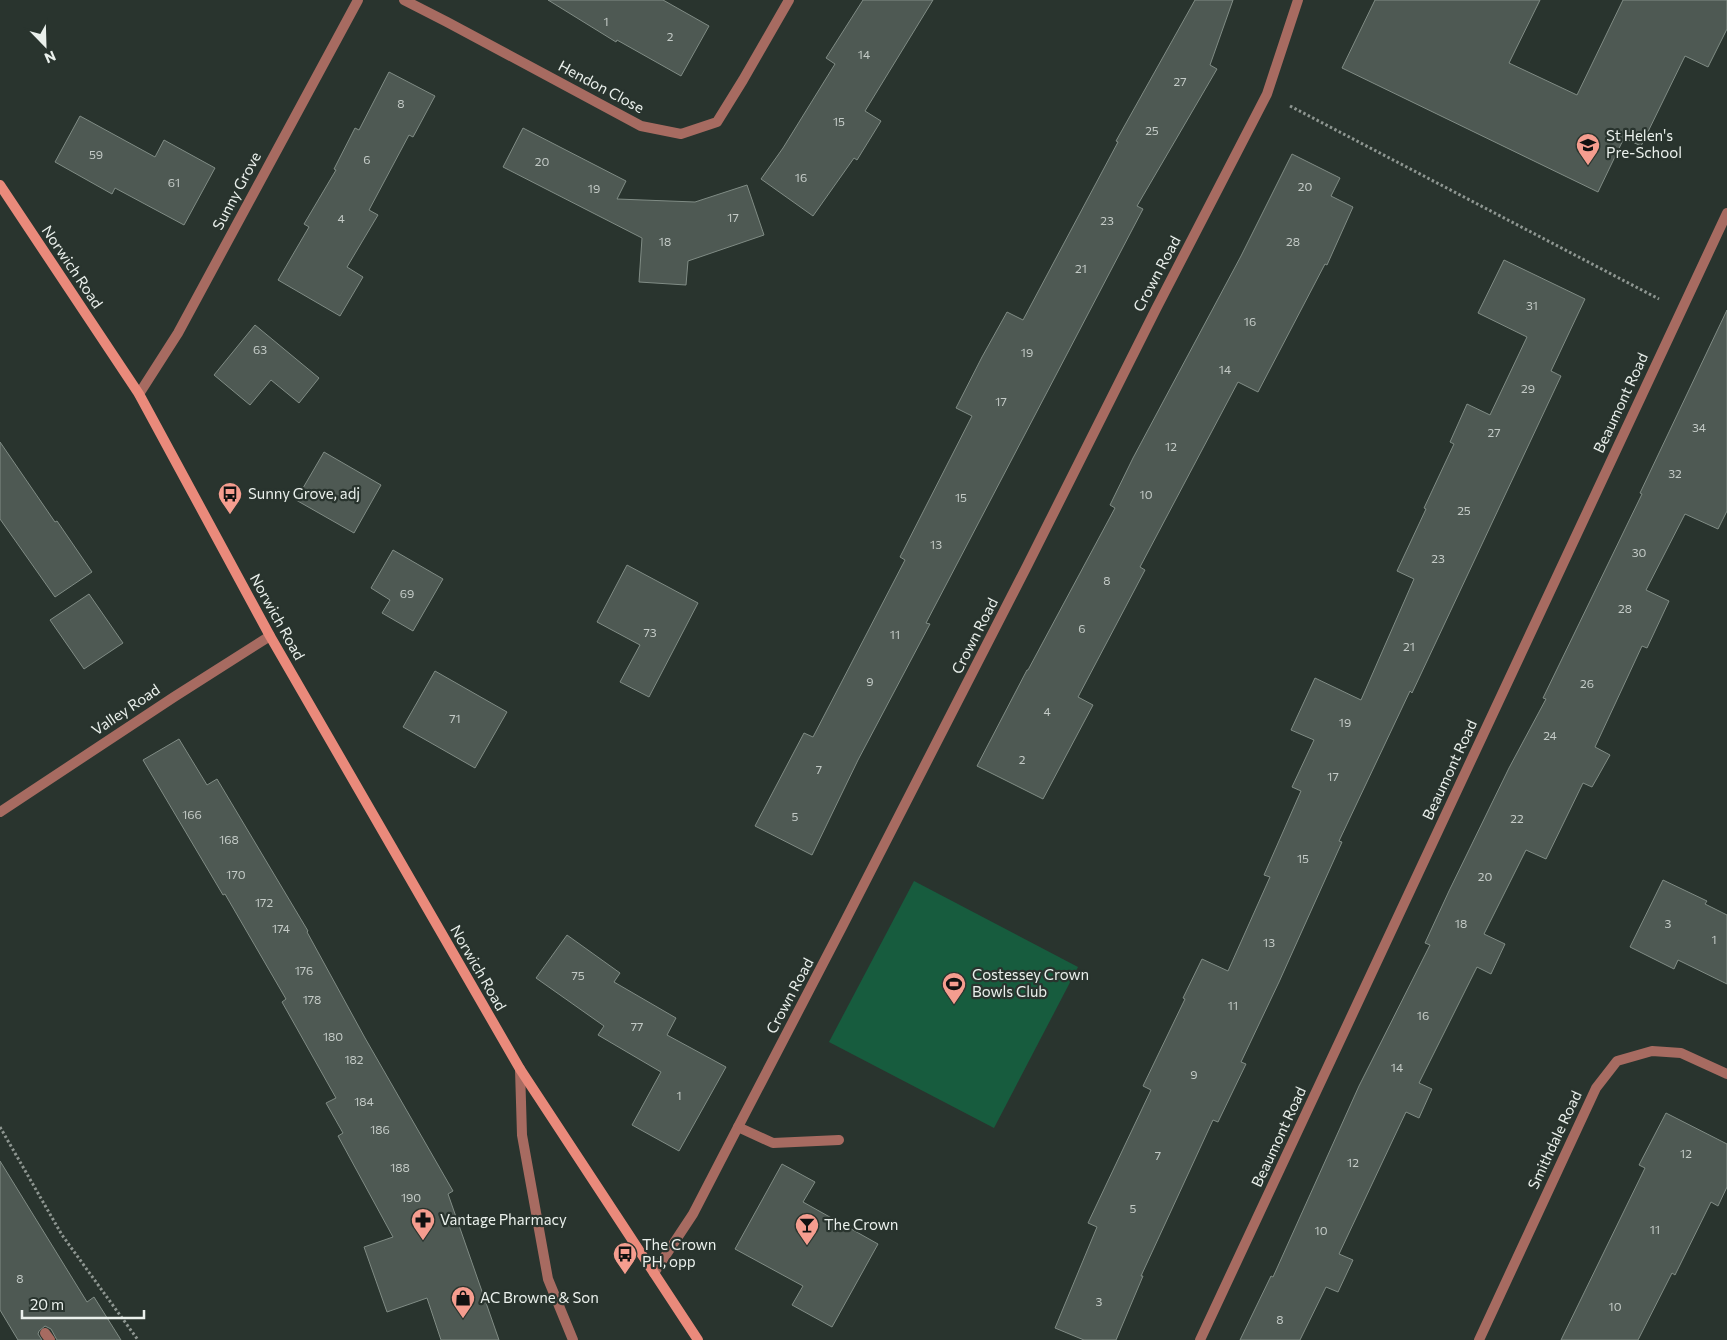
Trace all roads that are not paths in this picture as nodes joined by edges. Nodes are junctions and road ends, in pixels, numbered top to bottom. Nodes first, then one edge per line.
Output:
1 (358, 0) edge
2 (404, 0) edge
3 (789, 0) edge
4 (1298, 0) edge
5 (0, 185) edge
6 (1727, 213) edge
7 (138, 394) junction
8 (270, 636) junction
9 (0, 812) edge
10 (520, 1069) junction
11 (1727, 1074) edge
12 (738, 1127) junction
13 (838, 1140) dead end
14 (654, 1273) junction
15 (573, 1340) edge
16 (698, 1340) edge
17 (1200, 1340) edge
18 (1480, 1340) edge

1 - 7 street, Sunny Grove
2 - 3 street, Hendon Close
4 - 12 street, Crown Road
5 - 7 street, Norwich Road
6 - 17 street, Beaumont Road
7 - 8 street, Norwich Road
8 - 9 street, Valley Road
8 - 10 street, Norwich Road
10 - 14 street, Norwich Road
10 - 15 street, Norwich Road
11 - 18 street, Smithdale Road
12 - 13 street
12 - 14 street, Crown Road
14 - 16 street, Norwich Road

